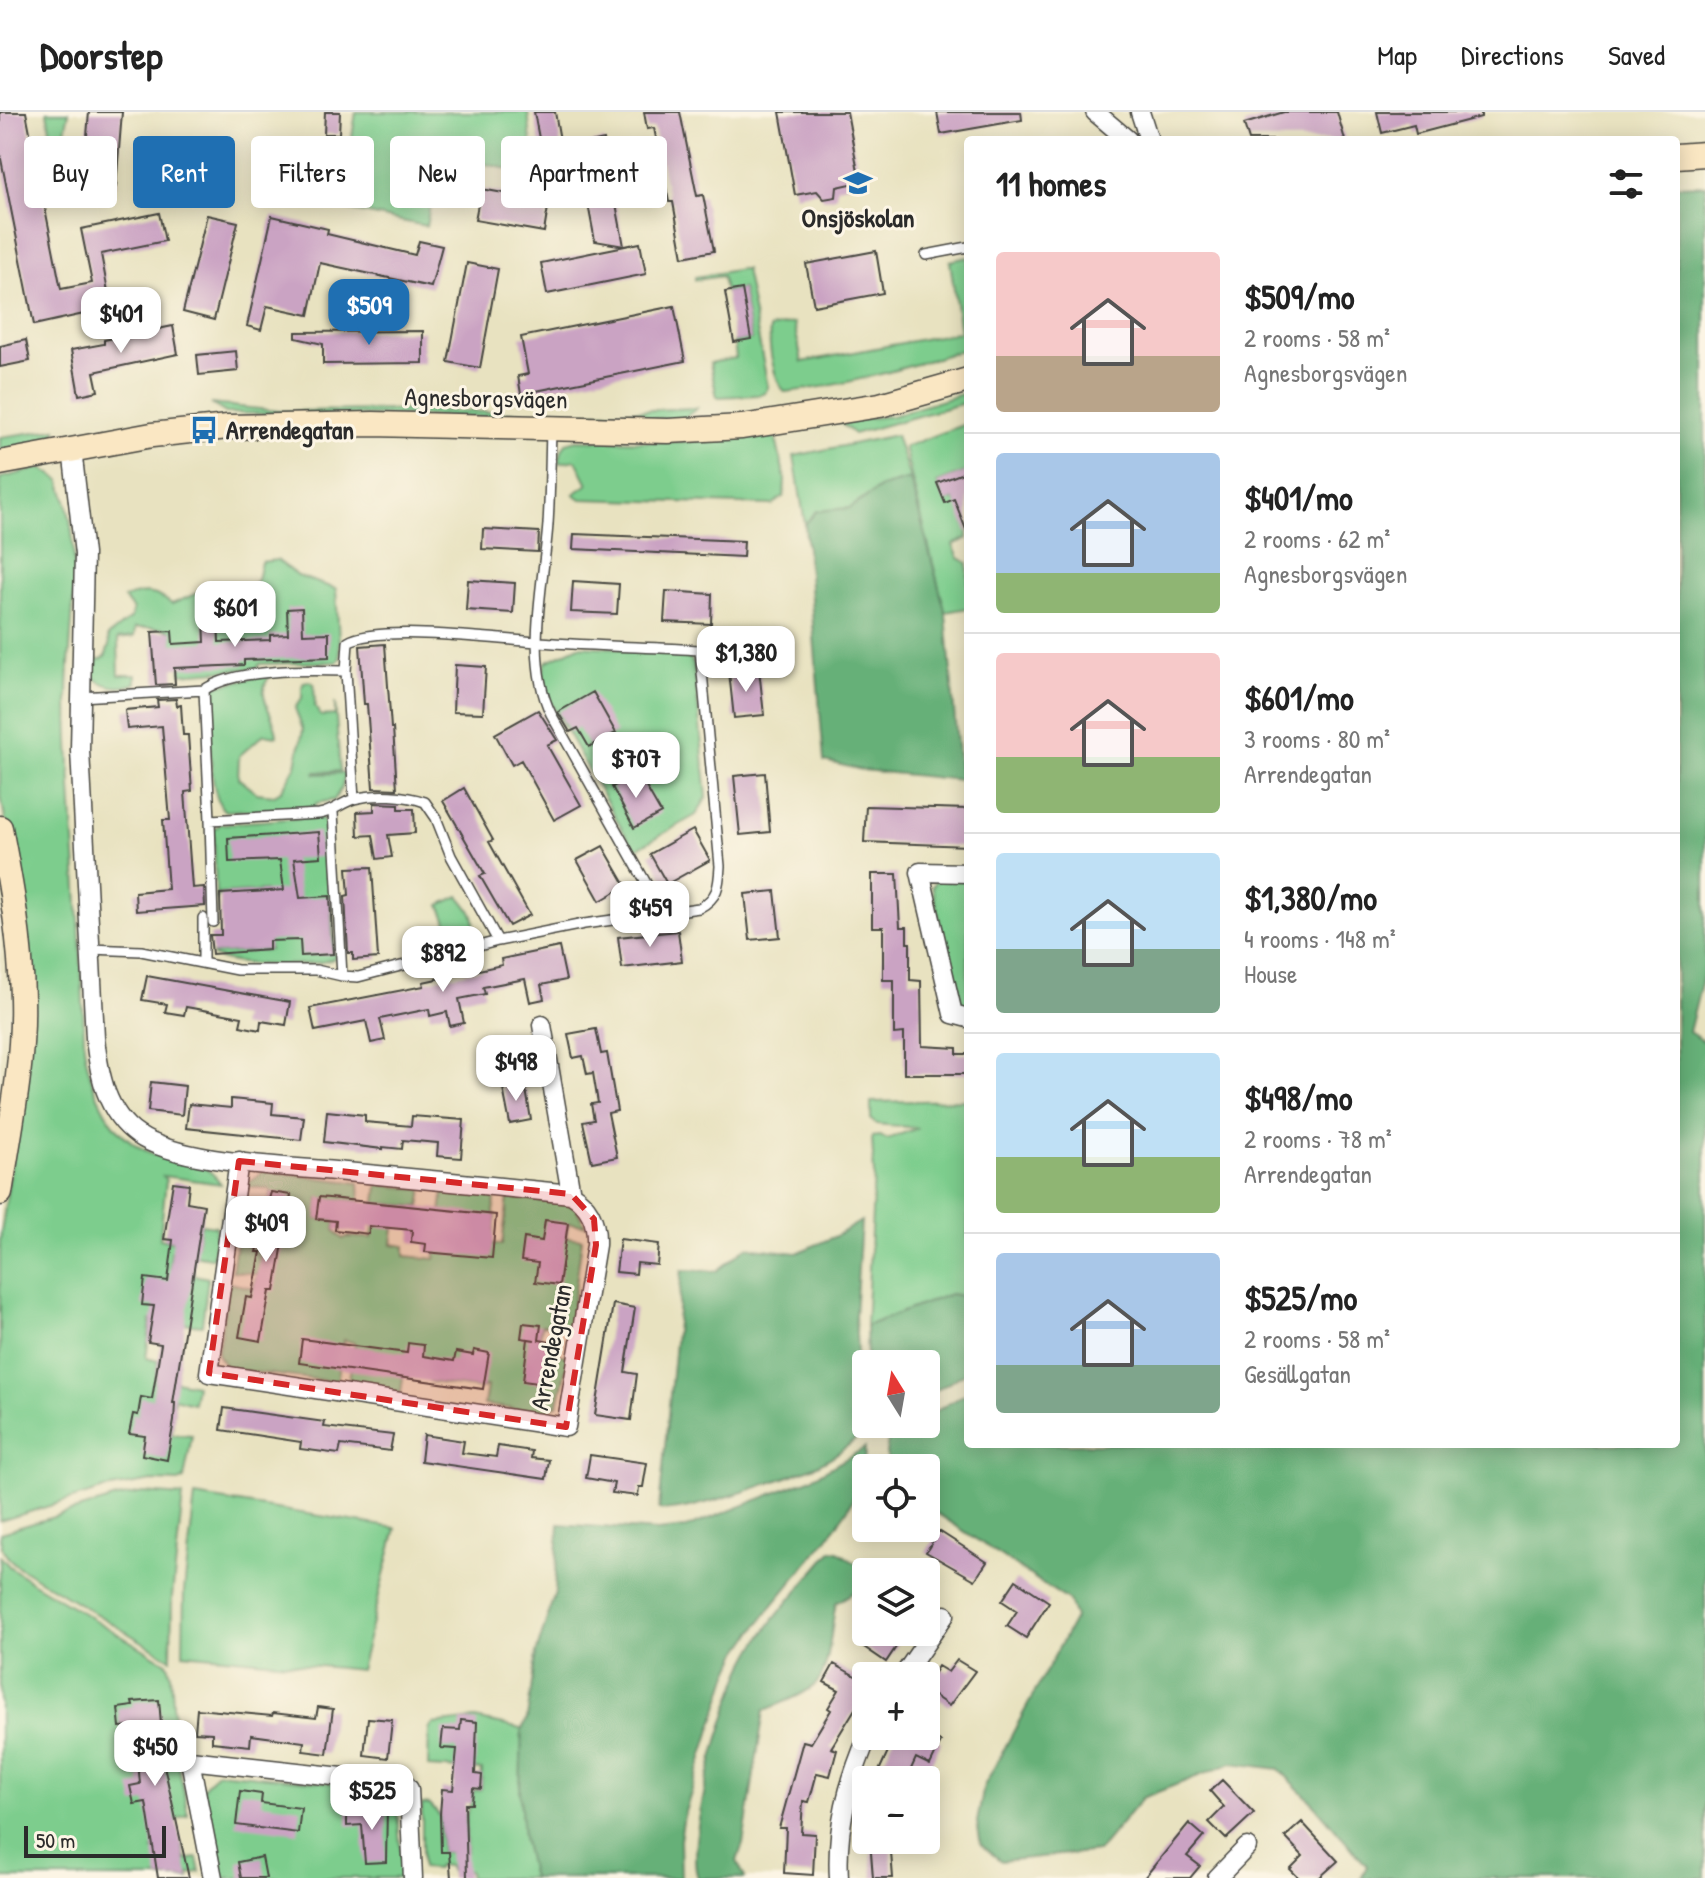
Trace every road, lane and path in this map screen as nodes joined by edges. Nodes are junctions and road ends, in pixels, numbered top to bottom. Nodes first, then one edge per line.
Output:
1 (1095, 112) edge
2 (1140, 112) edge
3 (1123, 136) edge
4 (1148, 136) edge
5 (1705, 154) edge
6 (1680, 156) edge
7 (964, 248) edge
8 (926, 255) dead end
9 (964, 381) edge
10 (551, 427) junction
11 (72, 449) junction
12 (0, 463) edge
13 (538, 642) junction
14 (346, 671) junction
15 (204, 690) junction
16 (80, 697) junction
17 (354, 799) junction
18 (333, 812) junction
19 (210, 820) junction
20 (0, 828) edge
21 (964, 873) edge
22 (664, 915) junction
23 (203, 918) dead end
24 (213, 922) dead end
25 (498, 941) junction
26 (90, 949) junction
27 (203, 962) junction
28 (342, 976) junction
29 (964, 1017) edge
30 (542, 1025) dead end
31 (239, 1161) junction
32 (0, 1193) edge
33 (571, 1194) junction
34 (945, 1615) dead end
35 (913, 1662) edge
36 (862, 1750) edge
37 (1247, 1847) dead end
38 (213, 1878) edge
39 (413, 1878) edge
40 (839, 1878) edge
41 (1217, 1878) edge

1 - 3 street
2 - 4 street
5 - 6 street
7 - 8 lane
9 - 10 street, Agnesborgsvägen
10 - 11 street, Agnesborgsvägen
10 - 13 lane
11 - 12 street, Agnesborgsvägen
11 - 16 street
13 - 14 lane
13 - 22 lane
13 - 22 lane
14 - 15 lane
14 - 17 lane
15 - 16 lane
15 - 19 lane
16 - 26 street
17 - 18 lane
17 - 25 lane
18 - 19 lane
18 - 28 lane
19 - 24 lane
20 - 32 street
21 - 29 street
22 - 25 lane
23 - 27 lane
25 - 28 lane
26 - 27 lane
26 - 31 street
27 - 28 lane
30 - 33 street
31 - 33 street
31 - 33 street, Arrendegatan
34 - 35 street
36 - 40 street
37 - 41 street
38 - 39 street

